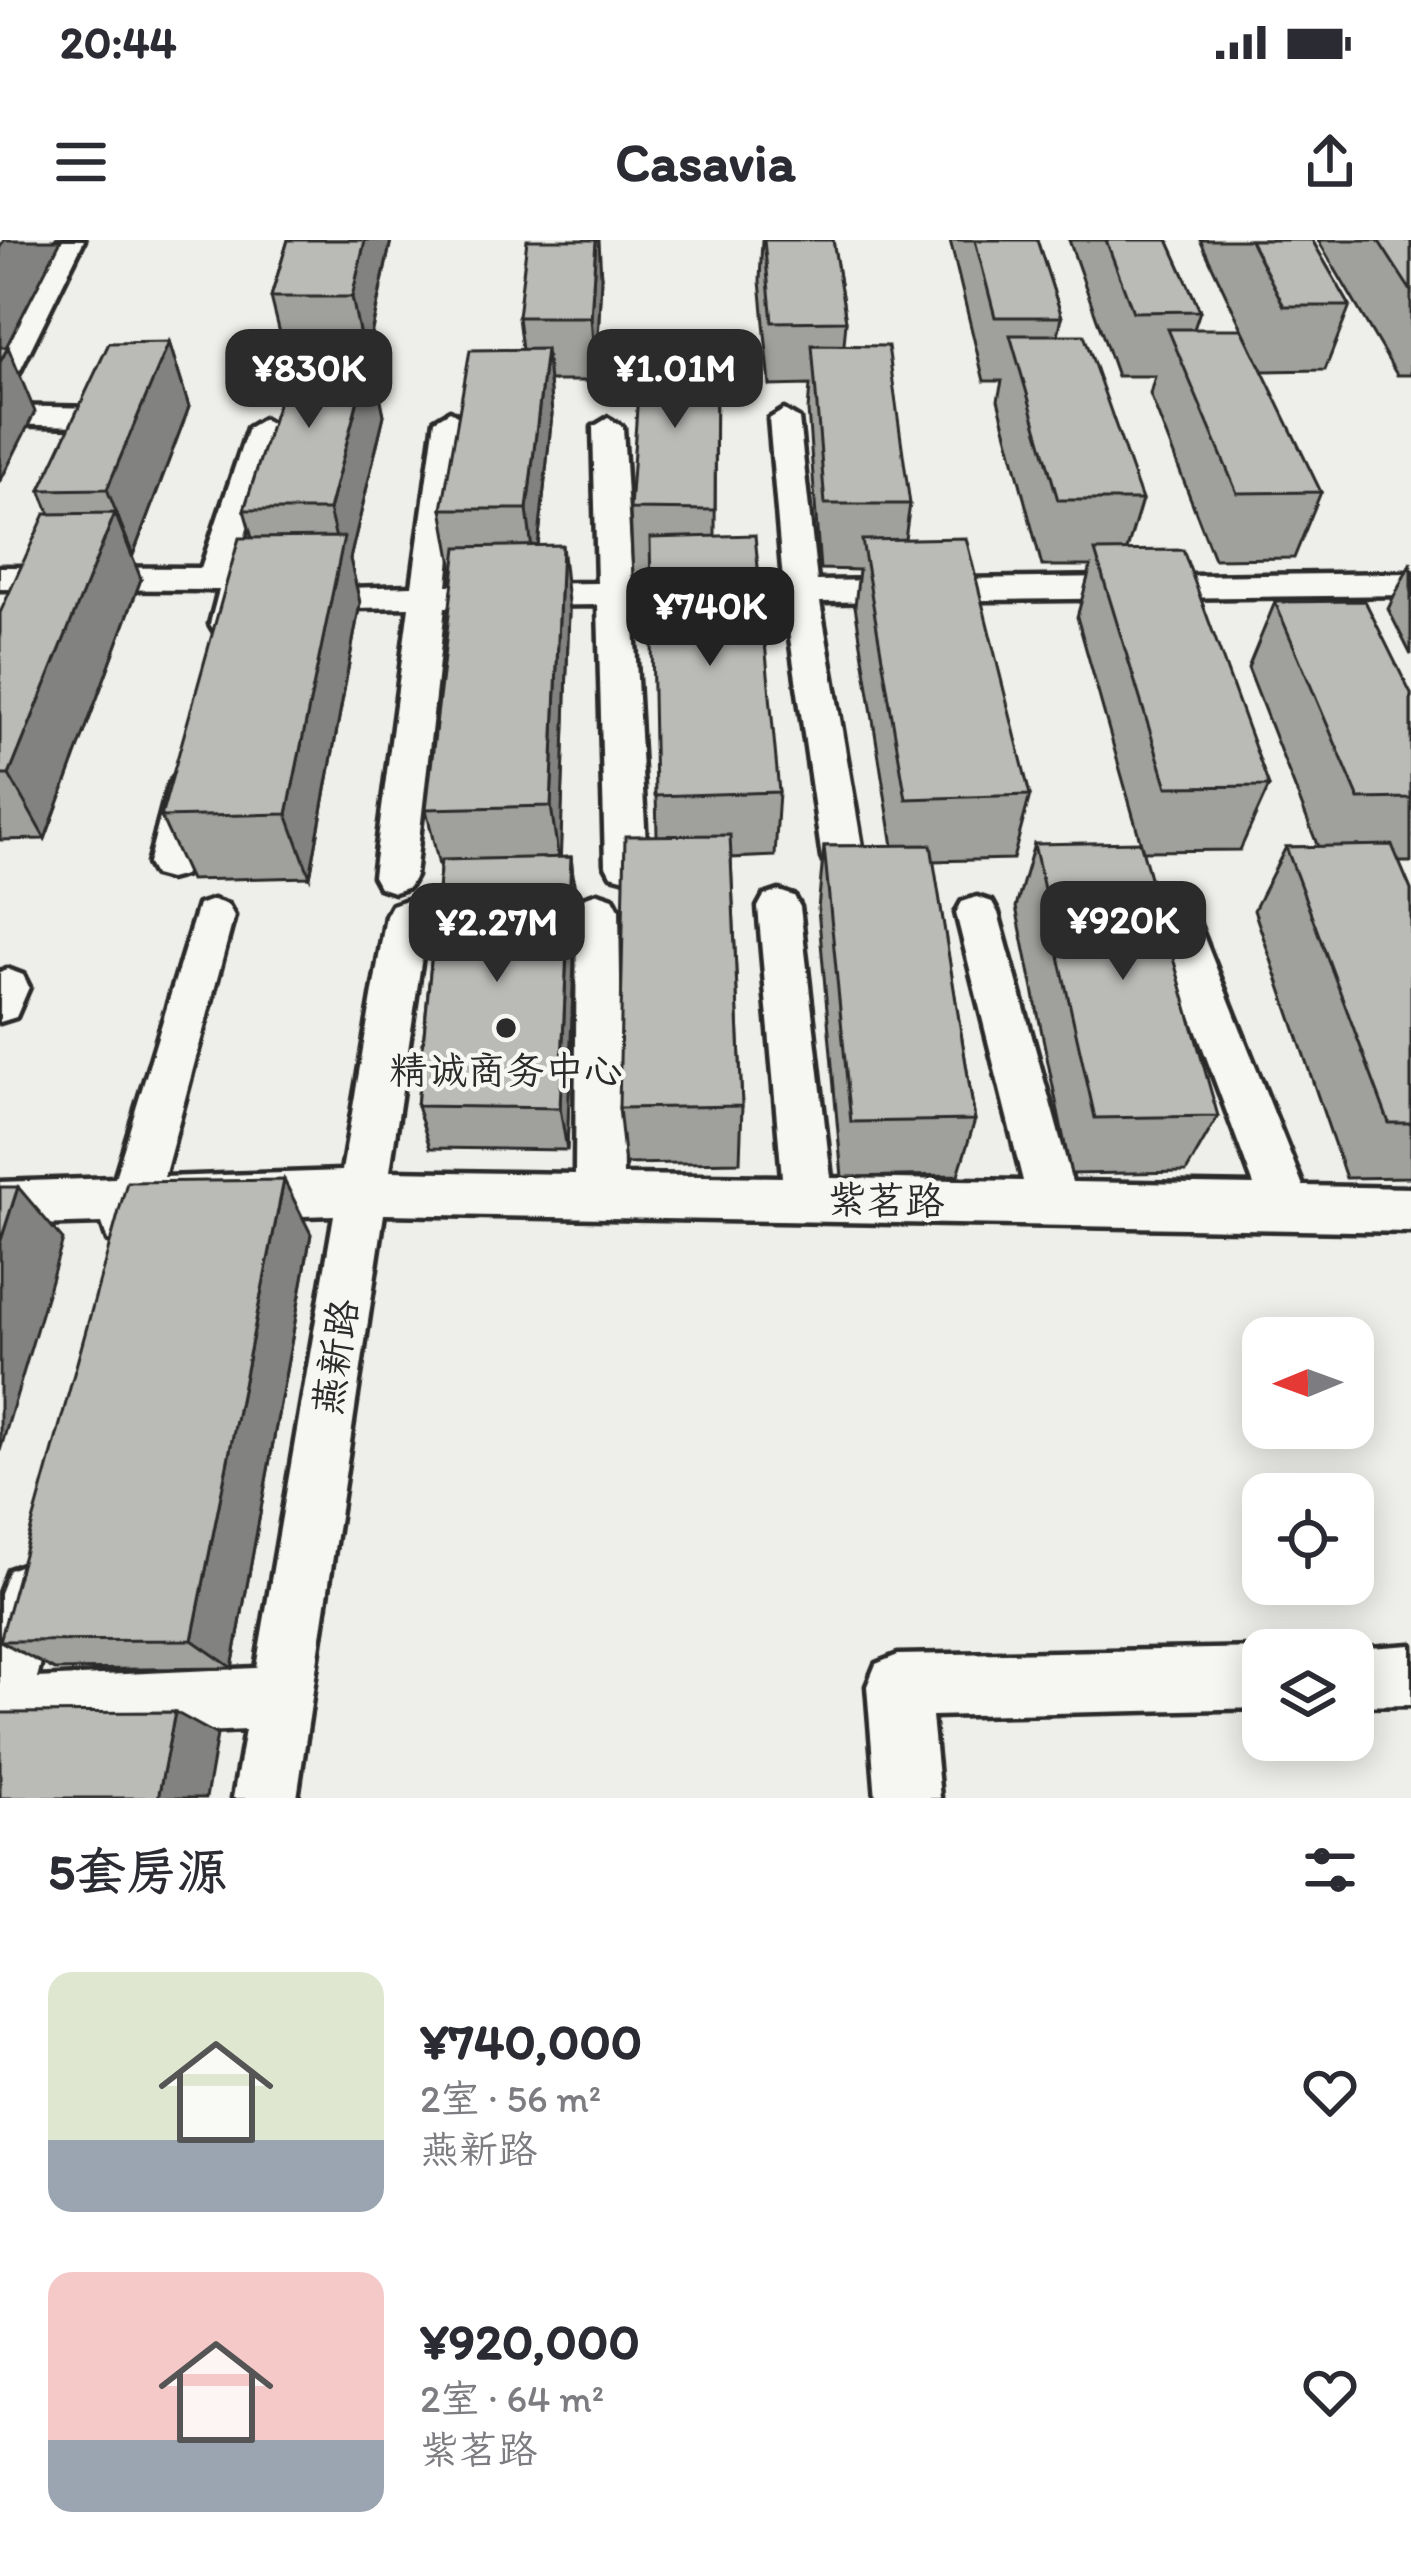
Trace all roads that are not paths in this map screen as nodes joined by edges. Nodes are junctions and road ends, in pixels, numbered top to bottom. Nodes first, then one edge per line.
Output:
1 (71, 240) edge
2 (0, 381) edge
3 (0, 415) edge
4 (784, 419) dead end
5 (450, 421) dead end
6 (608, 427) dead end
7 (263, 428) dead end
8 (79, 478) edge
9 (59, 538) edge
10 (0, 578) edge
11 (46, 579) junction
12 (1411, 584) edge
13 (224, 589) junction
14 (801, 592) junction
15 (614, 594) junction
16 (429, 596) junction
17 (28, 621) edge
18 (218, 665) edge
19 (196, 754) edge
20 (843, 858) edge
21 (169, 864) edge
22 (626, 864) edge
23 (779, 907) dead end
24 (598, 909) dead end
25 (977, 913) dead end
26 (213, 916) dead end
27 (1178, 925) dead end
28 (362, 1192) junction
29 (599, 1196) junction
30 (133, 1199) junction
31 (809, 1199) junction
32 (0, 1204) edge
33 (1052, 1204) junction
34 (1288, 1208) junction
35 (1411, 1210) edge
36 (114, 1268) edge
37 (42, 1544) edge
38 (1411, 1675) edge
39 (1374, 1676) edge
40 (1242, 1678) edge
41 (281, 1698) junction
42 (0, 1707) edge
43 (265, 1798) edge
44 (908, 1798) edge

1 - 2 street
3 - 8 street
4 - 14 street
5 - 16 street, 燕新路
6 - 15 street
7 - 13 street
9 - 11 street
10 - 11 street
11 - 13 street
11 - 17 street
12 - 14 street
13 - 16 street
13 - 18 street
14 - 15 street
14 - 20 street
15 - 16 street
15 - 22 street
16 - 28 street, 燕新路
19 - 21 street
23 - 31 street
24 - 29 street
25 - 33 street
26 - 30 street
27 - 34 street
28 - 29 street, 紫茗路
28 - 30 street, 紫茗路
28 - 41 street, 燕新路
29 - 31 street, 紫茗路
30 - 32 street, 紫茗路
30 - 36 street
31 - 33 street, 紫茗路
33 - 34 street, 紫茗路
34 - 35 street, 紫茗路
37 - 42 street
38 - 39 street
40 - 44 street
41 - 42 street
41 - 43 street, 燕新路

